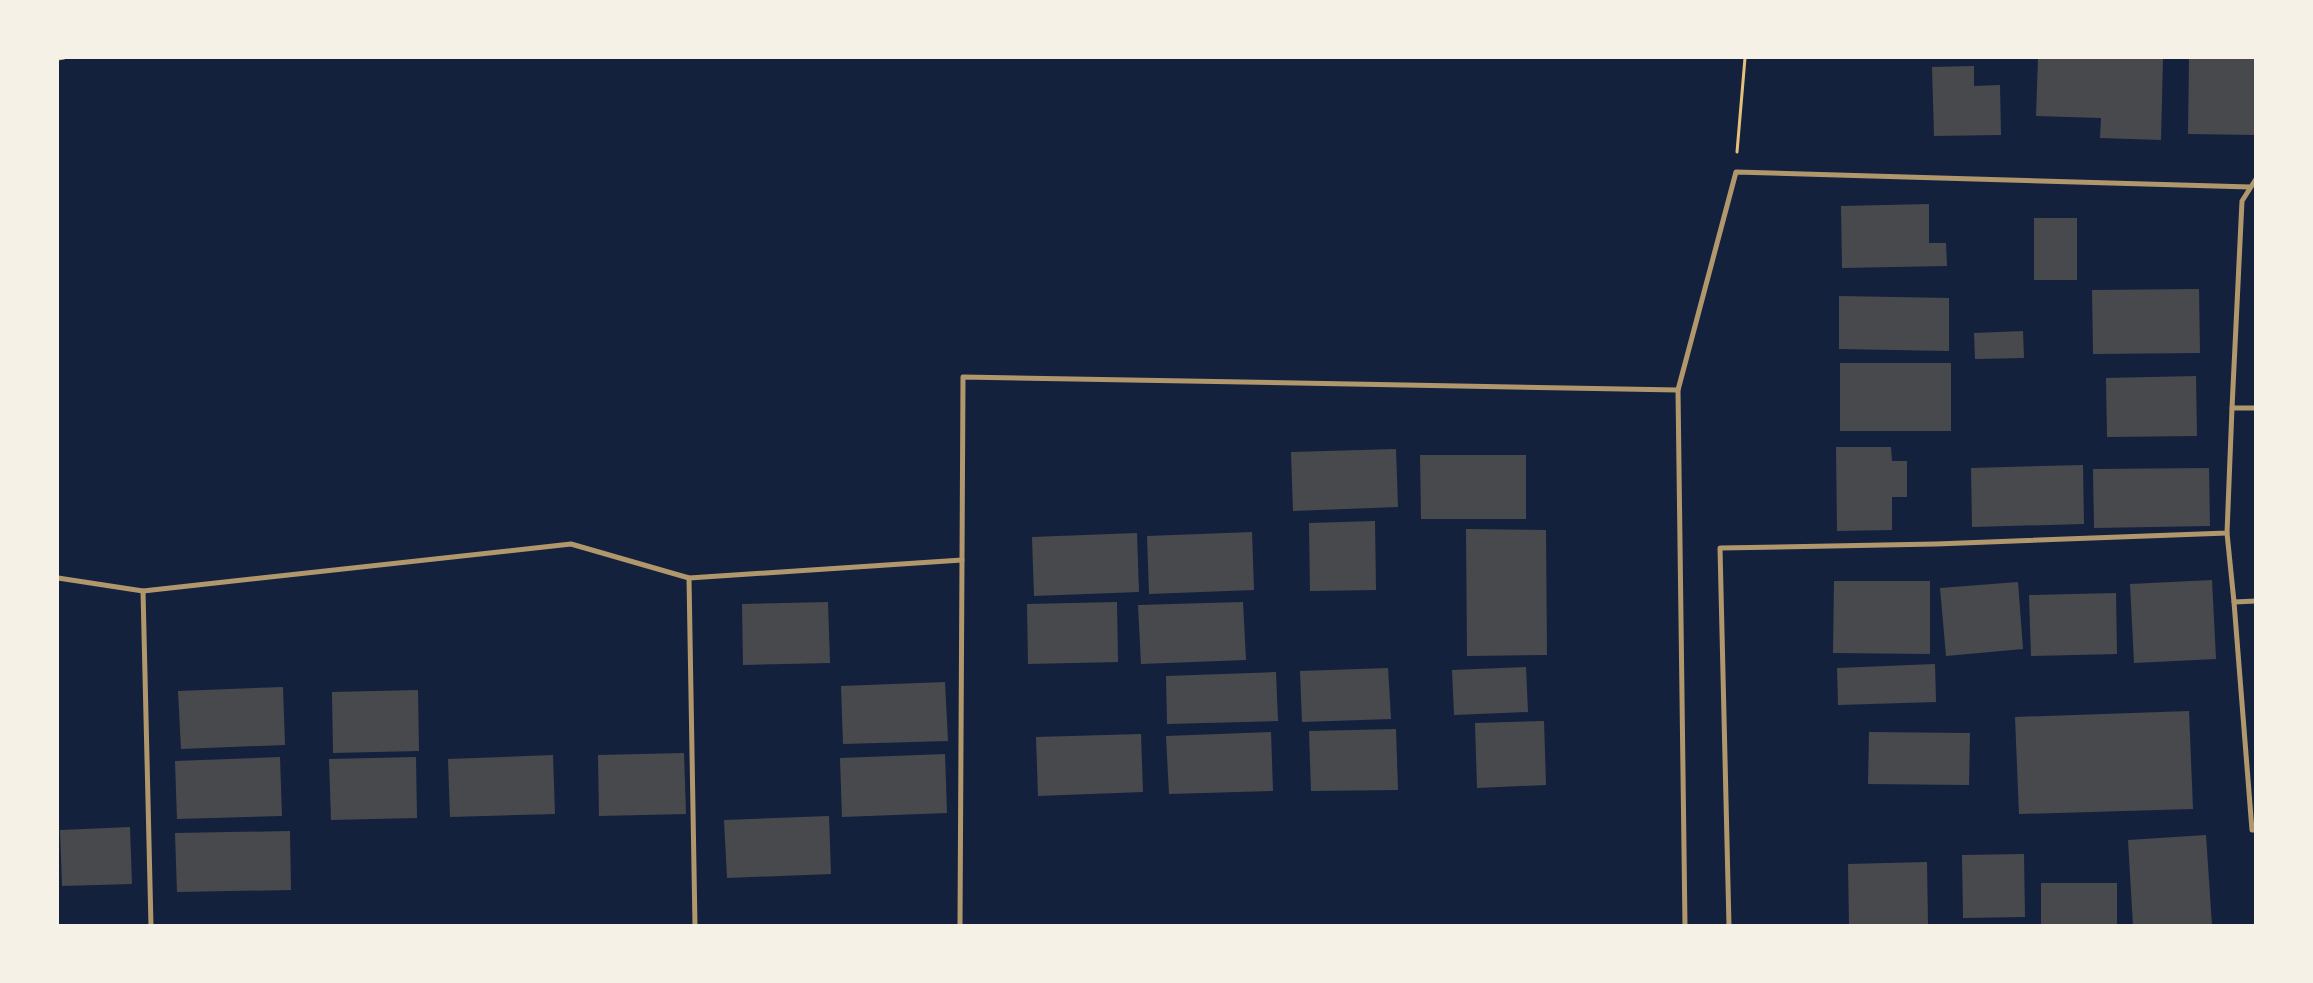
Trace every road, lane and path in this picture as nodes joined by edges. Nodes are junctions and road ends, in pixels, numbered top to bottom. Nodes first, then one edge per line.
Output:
1 (64, 58) edge
2 (1745, 58) edge
3 (58, 59) edge
4 (1736, 172) junction
5 (2256, 179) edge
6 (2250, 187) junction
7 (1678, 390) junction
8 (2232, 408) junction
9 (2256, 408) edge
10 (2227, 533) junction
11 (962, 560) junction
12 (58, 578) edge
13 (689, 578) junction
14 (144, 591) junction
15 (2256, 601) edge
16 (2234, 602) junction
17 (2256, 830) edge
18 (151, 926) edge
19 (695, 926) edge
20 (960, 926) edge
21 (1685, 926) edge
22 (1729, 926) edge

1 - 3 path
2 - 4 path
4 - 6 street
4 - 7 street
5 - 6 street
6 - 8 street
7 - 11 street
7 - 21 street
8 - 9 street
8 - 10 street
10 - 16 street
10 - 22 street
11 - 13 street
11 - 20 street
12 - 14 street
13 - 14 street
13 - 19 street
14 - 18 street
15 - 16 street
16 - 17 street

